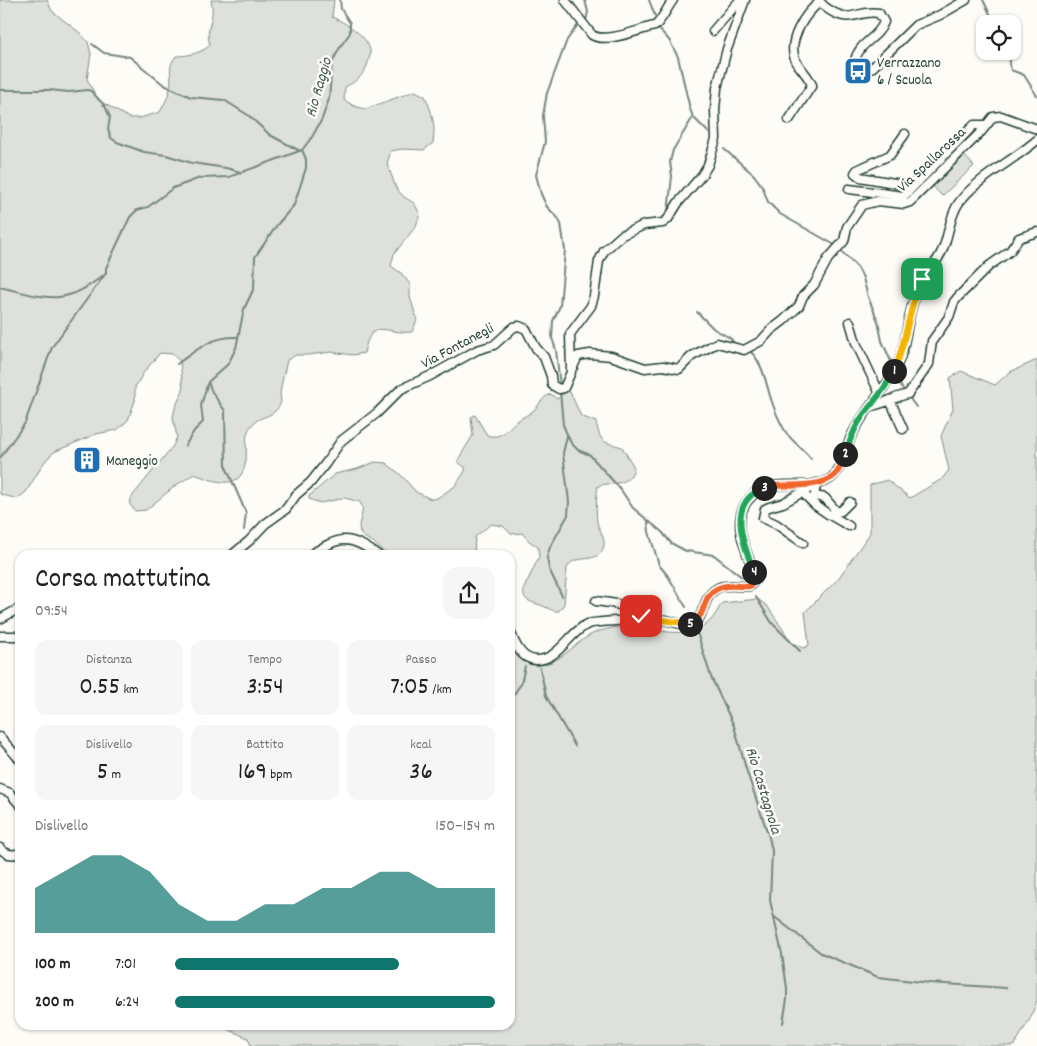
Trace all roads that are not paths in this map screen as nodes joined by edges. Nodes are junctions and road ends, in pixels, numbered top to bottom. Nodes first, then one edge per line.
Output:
1 (565, 0) edge
2 (673, 0) edge
3 (740, 0) edge
4 (745, 0) edge
5 (966, 0) edge
6 (819, 1) edge
7 (713, 31) dead end
8 (789, 120) dead end
9 (981, 125) junction
10 (1037, 129) edge
11 (905, 134) dead end
12 (1037, 140) edge
13 (918, 182) junction
14 (849, 189) dead end
15 (1037, 232) edge
16 (850, 322) dead end
17 (571, 372) junction
18 (880, 394) junction
19 (890, 400) junction
20 (872, 406) junction
21 (903, 429) dead end
22 (815, 484) junction
23 (806, 490) junction
24 (850, 502) dead end
25 (849, 526) dead end
26 (803, 543) dead end
27 (238, 550) edge
28 (318, 550) edge
29 (368, 550) edge
30 (596, 601) dead end
31 (15, 611) edge
32 (0, 619) edge
33 (648, 621) junction
34 (0, 636) edge
35 (15, 636) edge
36 (515, 643) edge
37 (0, 736) edge
38 (15, 754) edge
39 (0, 789) edge
40 (15, 799) edge
41 (0, 848) edge
42 (15, 855) edge

1 - 2 street
3 - 7 street
4 - 17 street
5 - 6 street
6 - 8 street
9 - 10 street, Via Spallarossa
9 - 13 street, Via Spallarossa
9 - 17 street, Via Spallarossa
11 - 13 street, Via Spallarossa
12 - 18 street
13 - 14 street, Via Spallarossa
15 - 19 street
16 - 18 street
17 - 27 street, Via Fontanegli
18 - 20 street
19 - 20 street
19 - 21 street
20 - 22 street
22 - 23 street
22 - 24 street
22 - 33 street
23 - 25 street
23 - 26 street
28 - 29 street
30 - 33 street
31 - 32 street
33 - 36 street
34 - 35 street
37 - 38 street
39 - 40 street
41 - 42 street

